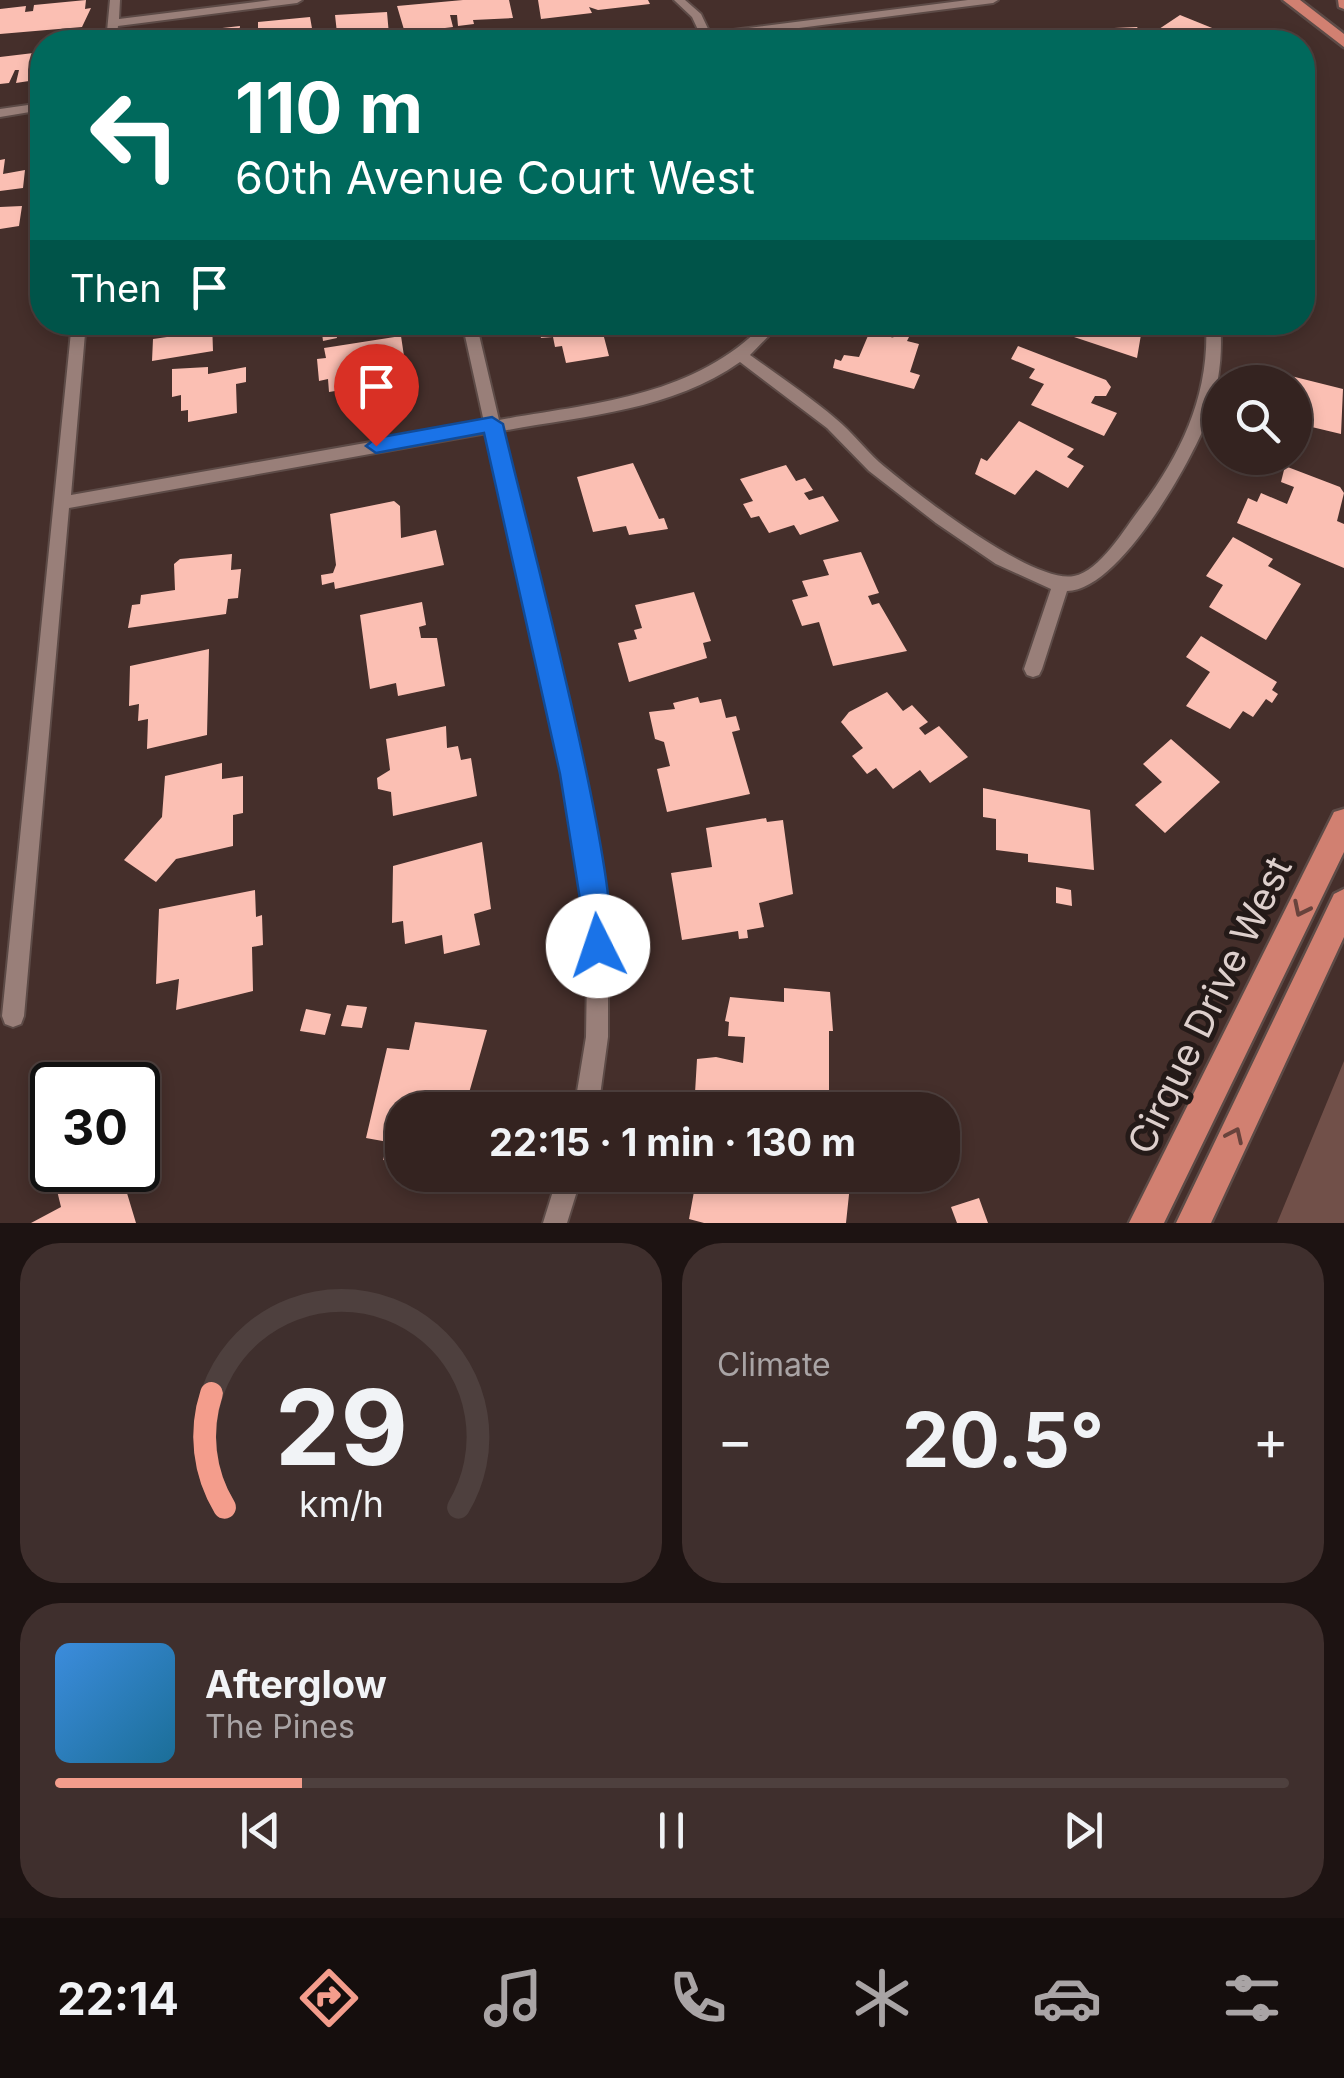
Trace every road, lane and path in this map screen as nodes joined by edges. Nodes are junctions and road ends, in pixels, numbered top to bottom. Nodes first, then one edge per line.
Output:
1 (115, 0) edge
2 (297, 0) edge
3 (679, 0) edge
4 (994, 0) edge
5 (1291, 0) edge
6 (706, 3) dead end
7 (696, 16) junction
8 (113, 24) junction
9 (112, 30) edge
10 (703, 30) edge
11 (780, 30) edge
12 (1344, 42) edge
13 (30, 109) edge
14 (0, 113) edge
15 (79, 335) edge
16 (472, 335) edge
17 (762, 335) edge
18 (1213, 335) edge
19 (741, 356) junction
20 (492, 424) junction
21 (64, 504) junction
22 (1065, 586) junction
23 (1034, 668) dead end
24 (1344, 822) edge
25 (1344, 904) edge
26 (14, 1016) dead end
27 (589, 1092) edge
28 (565, 1192) edge
29 (555, 1223) edge
30 (1146, 1223) edge
31 (1193, 1223) edge

1 - 8 street
2 - 8 street
3 - 7 street
4 - 11 street
5 - 12 main road
6 - 7 street
7 - 10 street
8 - 9 street
13 - 14 street
15 - 21 street
16 - 20 street
17 - 19 street
18 - 22 street
19 - 20 street
19 - 22 street
20 - 21 street
20 - 27 street
21 - 26 street
22 - 23 street
24 -> 30 main road, Cirque Drive West
31 -> 25 main road
28 - 29 street

